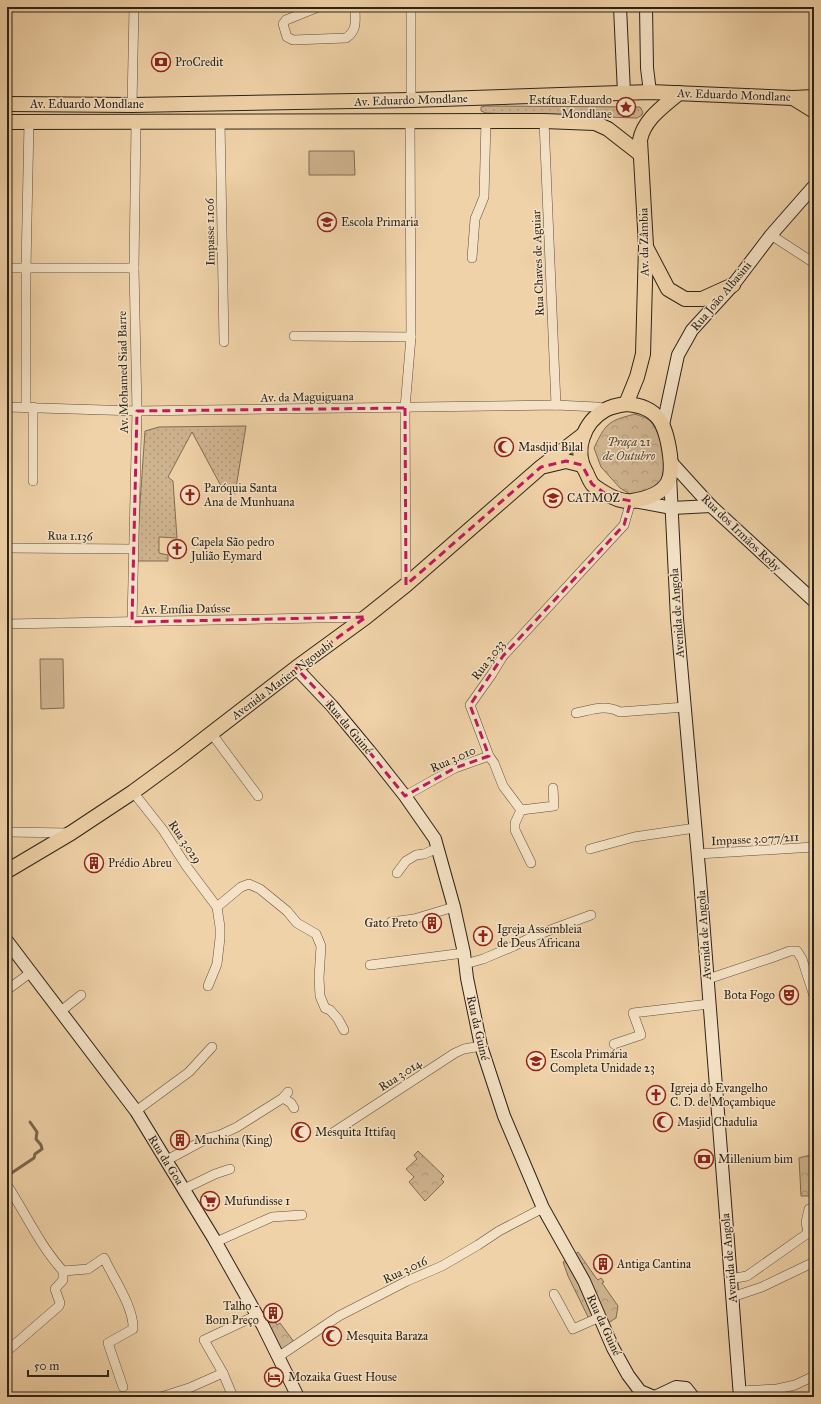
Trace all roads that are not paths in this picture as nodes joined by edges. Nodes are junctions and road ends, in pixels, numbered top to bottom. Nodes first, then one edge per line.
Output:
1 (134, 7) edge
2 (318, 7) edge
3 (355, 7) edge
4 (410, 7) edge
5 (620, 7) edge
6 (646, 7) edge
7 (650, 92) junction
8 (624, 93) junction
9 (679, 93) junction
10 (814, 97) edge
11 (793, 98) junction
12 (411, 100) junction
13 (7, 104) edge
14 (132, 105) junction
15 (814, 111) edge
16 (410, 121) junction
17 (486, 121) junction
18 (544, 121) junction
19 (7, 122) edge
20 (29, 122) junction
21 (220, 122) junction
22 (136, 123) junction
23 (640, 154) junction
24 (814, 186) edge
25 (771, 235) junction
26 (646, 246) junction
27 (472, 258) dead end
28 (814, 263) edge
29 (7, 268) edge
30 (26, 268) junction
31 (134, 268) junction
32 (733, 284) junction
33 (294, 336) dead end
34 (411, 337) junction
35 (224, 342) dead end
36 (626, 404) junction
37 (556, 405) junction
38 (7, 407) edge
39 (30, 407) junction
40 (405, 408) junction
41 (607, 409) junction
42 (137, 411) junction
43 (663, 425) junction
44 (584, 434) junction
45 (582, 465) junction
46 (541, 467) junction
47 (671, 468) junction
48 (33, 481) dead end
49 (631, 501) junction
50 (711, 506) junction
51 (672, 508) junction
52 (7, 548) edge
53 (133, 549) junction
54 (406, 585) junction
55 (814, 601) edge
56 (366, 617) junction
57 (132, 622) junction
58 (7, 624) edge
59 (296, 668) junction
60 (685, 707) junction
61 (576, 713) dead end
62 (212, 734) junction
63 (489, 756) junction
64 (553, 788) dead end
65 (133, 792) junction
66 (258, 796) dead end
67 (405, 796) junction
68 (521, 810) junction
69 (695, 828) junction
70 (7, 832) edge
71 (71, 833) junction
72 (814, 847) edge
73 (438, 848) junction
74 (590, 849) dead end
75 (698, 854) junction
76 (531, 863) dead end
77 (7, 871) edge
78 (397, 873) dead end
79 (217, 907) junction
80 (454, 907) junction
81 (591, 915) dead end
82 (391, 922) dead end
83 (7, 941) edge
84 (465, 959) junction
85 (370, 965) dead end
86 (30, 973) junction
87 (708, 978) junction
88 (208, 986) dead end
89 (7, 990) edge
90 (81, 995) dead end
91 (814, 996) edge
92 (709, 1004) junction
93 (61, 1011) junction
94 (344, 1030) dead end
95 (614, 1044) dead end
96 (481, 1046) junction
97 (212, 1047) dead end
98 (294, 1108) dead end
99 (136, 1110) junction
100 (334, 1132) dead end
101 (167, 1160) junction
102 (230, 1169) dead end
103 (7, 1185) edge
104 (184, 1189) junction
105 (543, 1208) junction
106 (809, 1209) dead end
107 (302, 1215) dead end
108 (216, 1242) junction
109 (814, 1262) edge
110 (64, 1271) junction
111 (730, 1279) junction
112 (554, 1294) dead end
113 (732, 1297) junction
114 (257, 1315) junction
115 (600, 1317) junction
116 (7, 1351) edge
117 (278, 1357) junction
118 (223, 1373) junction
119 (814, 1376) edge
120 (123, 1387) dead end
121 (740, 1394) edge
122 (161, 1397) edge
123 (233, 1397) edge
124 (298, 1397) edge
125 (654, 1397) edge
126 (693, 1397) edge

1 - 14 street
2 - 3 street
4 - 12 street
5 - 8 street
6 - 7 street
7 - 8 main road, Av. Eduardo Mondlane
7 - 9 main road, Av. Eduardo Mondlane
8 - 12 main road, Av. Eduardo Mondlane
9 - 11 main road, Av. Eduardo Mondlane
9 - 23 main road, Av. da Zâmbia
10 - 11 main road, Av. Eduardo Mondlane
11 - 15 main road
12 - 14 main road, Av. Eduardo Mondlane
13 - 14 main road, Av. Eduardo Mondlane
16 - 17 main road, Av. Eduardo Mondlane
16 - 21 main road, Av. Eduardo Mondlane
16 - 34 street
17 - 18 main road, Av. Eduardo Mondlane
17 - 27 street
18 - 23 main road, Av. Eduardo Mondlane
18 - 37 street, Rua Chaves de Aguiar
19 - 20 main road, Av. Eduardo Mondlane
20 - 22 main road, Av. Eduardo Mondlane
20 - 30 street
21 - 22 main road, Av. Eduardo Mondlane
21 - 35 street, Impasse 1.106
22 - 31 street, Av. Mohamed Siad Barre
23 - 26 main road, Av. da Zâmbia
24 - 25 street, Rua João Albasini
25 - 28 street
25 - 32 street, Rua João Albasini
26 - 32 main road
26 - 36 main road, Av. da Zâmbia
29 - 30 street
30 - 31 street
30 - 39 street
31 - 42 street, Av. Mohamed Siad Barre
32 - 43 street, Rua João Albasini
33 - 34 street
34 - 40 street
36 - 41 main road
36 - 43 main road
37 - 40 street, Av. da Maguiguana
37 - 41 street, Av. da Maguiguana
38 - 39 street, Av. da Maguiguana
39 - 42 street, Av. da Maguiguana
39 - 48 street
40 - 42 street, Av. da Maguiguana
40 - 54 street
41 - 44 main road
42 - 53 street, Av. Mohamed Siad Barre
43 - 47 main road
44 - 45 main road
44 - 46 main road, Avenida Marien Ngouabi
45 - 46 main road
45 - 49 main road
46 - 54 main road, Avenida Marien Ngouabi
47 - 49 main road
47 - 50 street, Rua dos Irmãos Roby
47 - 51 street, Avenida de Angola
49 - 51 street
49 - 63 street, Rua 3.033
50 - 51 street
50 - 55 street, Rua dos Irmãos Roby
51 - 60 street, Avenida de Angola
52 - 53 street, Rua 1.136
53 - 57 street, Av. Mohamed Siad Barre
54 - 56 main road, Avenida Marien Ngouabi
56 - 57 street, Av. Emília Daússe
56 - 59 main road, Avenida Marien Ngouabi
57 - 58 street, Av. Emília Daússe
59 - 62 main road, Avenida Marien Ngouabi
59 - 67 street, Rua da Guiné
60 - 61 street
60 - 69 street, Avenida de Angola
62 - 65 main road, Avenida Marien Ngouabi
62 - 66 street
63 - 67 street, Rua 3.010
63 - 68 street, Rua 3.033
64 - 68 street
65 - 71 main road, Avenida Marien Ngouabi
65 - 79 street, Rua 3.029
67 - 73 street, Rua da Guiné
68 - 76 street
69 - 74 street
69 - 75 street, Avenida de Angola
70 - 71 street
71 - 77 main road, Avenida Marien Ngouabi
72 - 75 street, Impasse 3.077/211
73 - 78 street
73 - 80 street, Rua da Guiné
75 - 87 street, Avenida de Angola
79 - 88 street
79 - 94 street
80 - 82 street
80 - 84 street, Rua da Guiné
81 - 84 street
83 - 86 street, Rua da Goa
84 - 85 street
84 - 96 street, Rua da Guiné
86 - 89 street
86 - 93 street, Rua da Goa
87 - 91 street
87 - 92 street, Avenida de Angola
90 - 93 street
92 - 95 street
92 - 111 street, Avenida de Angola
93 - 99 street, Rua da Goa
96 - 100 street, Rua 3.014
96 - 105 street, Rua da Guiné
97 - 99 street
98 - 101 street
99 - 101 street, Rua da Goa
101 - 104 street, Rua da Goa
102 - 104 street
103 - 110 street
104 - 108 street, Rua da Goa
105 - 115 street, Rua da Guiné
105 - 117 street, Rua 3.016
106 - 111 street
107 - 108 street
108 - 114 street, Rua da Goa
109 - 113 street
110 - 116 street
110 - 120 street
111 - 113 street, Avenida de Angola
112 - 115 street
113 - 121 street, Avenida de Angola
114 - 117 street, Rua da Goa
114 - 118 street
115 - 125 street, Rua da Guiné
117 - 124 street, Rua da Goa
118 - 122 street
118 - 123 street
119 - 121 street
125 - 126 street, Rua da Guiné

